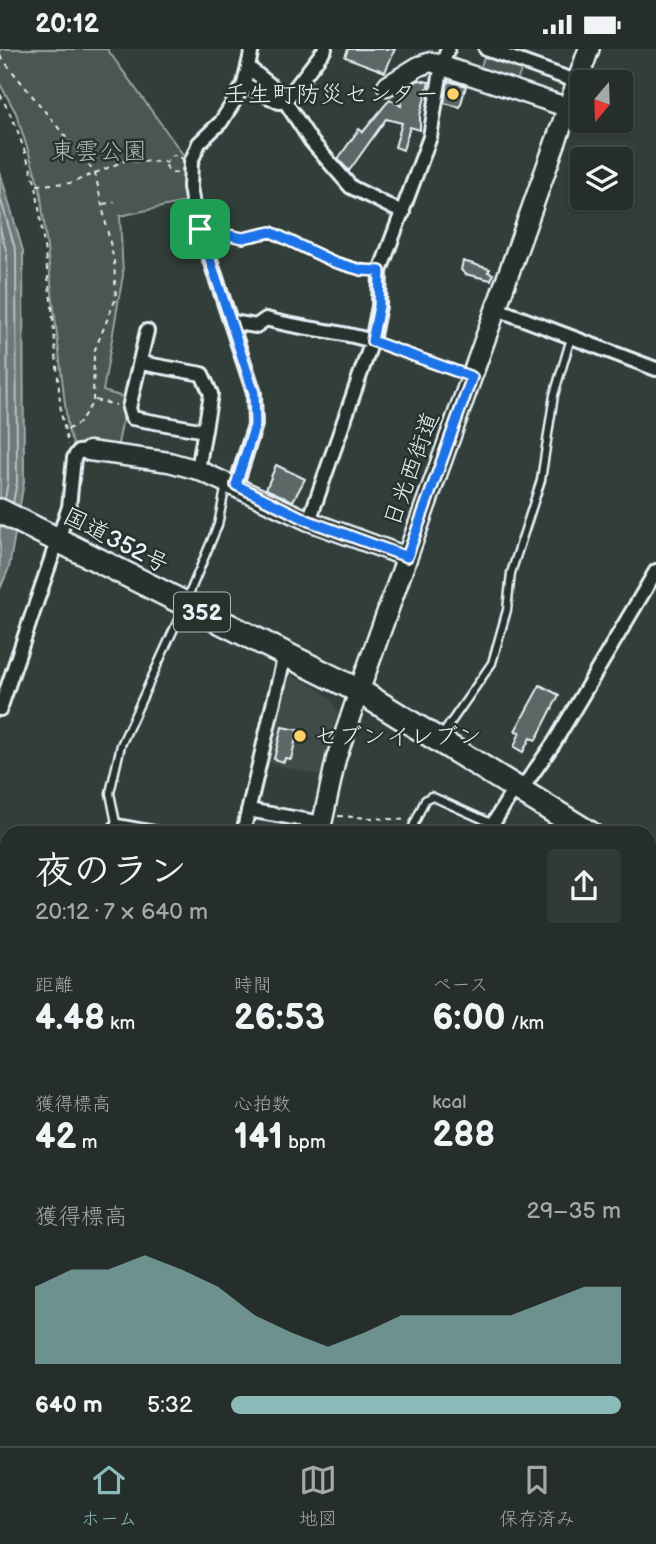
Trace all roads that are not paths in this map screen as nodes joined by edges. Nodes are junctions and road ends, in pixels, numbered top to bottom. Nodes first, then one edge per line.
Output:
1 (252, 49) edge
2 (325, 49) edge
3 (486, 49) edge
4 (589, 49) edge
5 (445, 57) edge
6 (247, 67) junction
7 (582, 70) edge
8 (570, 79) edge
9 (244, 84) junction
10 (387, 86) dead end
11 (285, 101) junction
12 (570, 106) edge
13 (569, 109) junction
14 (403, 213) junction
15 (200, 229) junction
16 (380, 271) junction
17 (497, 309) junction
18 (232, 323) junction
19 (147, 331) dead end
20 (572, 336) junction
21 (372, 341) junction
22 (141, 363) junction
23 (656, 369) edge
24 (472, 377) junction
25 (205, 431) junction
26 (82, 455) joint
27 (198, 470) junction
28 (231, 483) junction
29 (0, 511) edge
30 (309, 521) junction
31 (51, 537) junction
32 (407, 557) junction
33 (656, 571) edge
34 (185, 604) junction
35 (285, 654) junction
36 (359, 691) junction
37 (0, 709) edge
38 (439, 739) junction
39 (518, 789) junction
40 (248, 810) junction
41 (321, 824) edge
42 (117, 826) edge
43 (245, 826) edge
44 (413, 826) edge
45 (488, 826) edge
46 (496, 826) edge
47 (578, 826) edge

1 - 6 street
2 - 11 street
3 - 8 street
4 - 7 main road, 日光西街道
5 - 10 street
5 - 13 street
5 - 14 street
6 - 9 street
6 - 11 street
9 - 11 street
9 - 15 street
11 - 14 street
12 - 13 main road, 日光西街道
13 - 17 main road, 日光西街道
14 - 16 street
15 - 16 lane
15 - 18 street
16 - 21 street
17 - 20 street
17 - 24 main road, 日光西街道
18 - 21 street
18 - 28 street
19 - 22 street
20 - 23 street
20 - 38 lane
21 - 24 lane
21 - 30 street
22 - 25 street
22 - 25 street
24 - 32 main road, 日光西街道
25 - 27 street
26 - 27 street
26 - 31 street
27 - 28 street
28 - 30 street
28 - 34 lane
29 - 31 highway, 国道352号 / 352
30 - 32 street
31 - 34 highway, 国道352号 / 352
31 - 37 street
32 - 36 main road, 日光西街道
33 - 39 street
34 - 35 highway, 国道352号 / 352
34 - 42 lane
35 - 36 highway, 国道352号 / 352
35 - 40 street
36 - 38 highway, 352
36 - 41 street
38 - 39 highway, 352
39 - 46 street
39 - 47 highway, 352
40 - 41 street
40 - 43 street
44 - 45 lane

